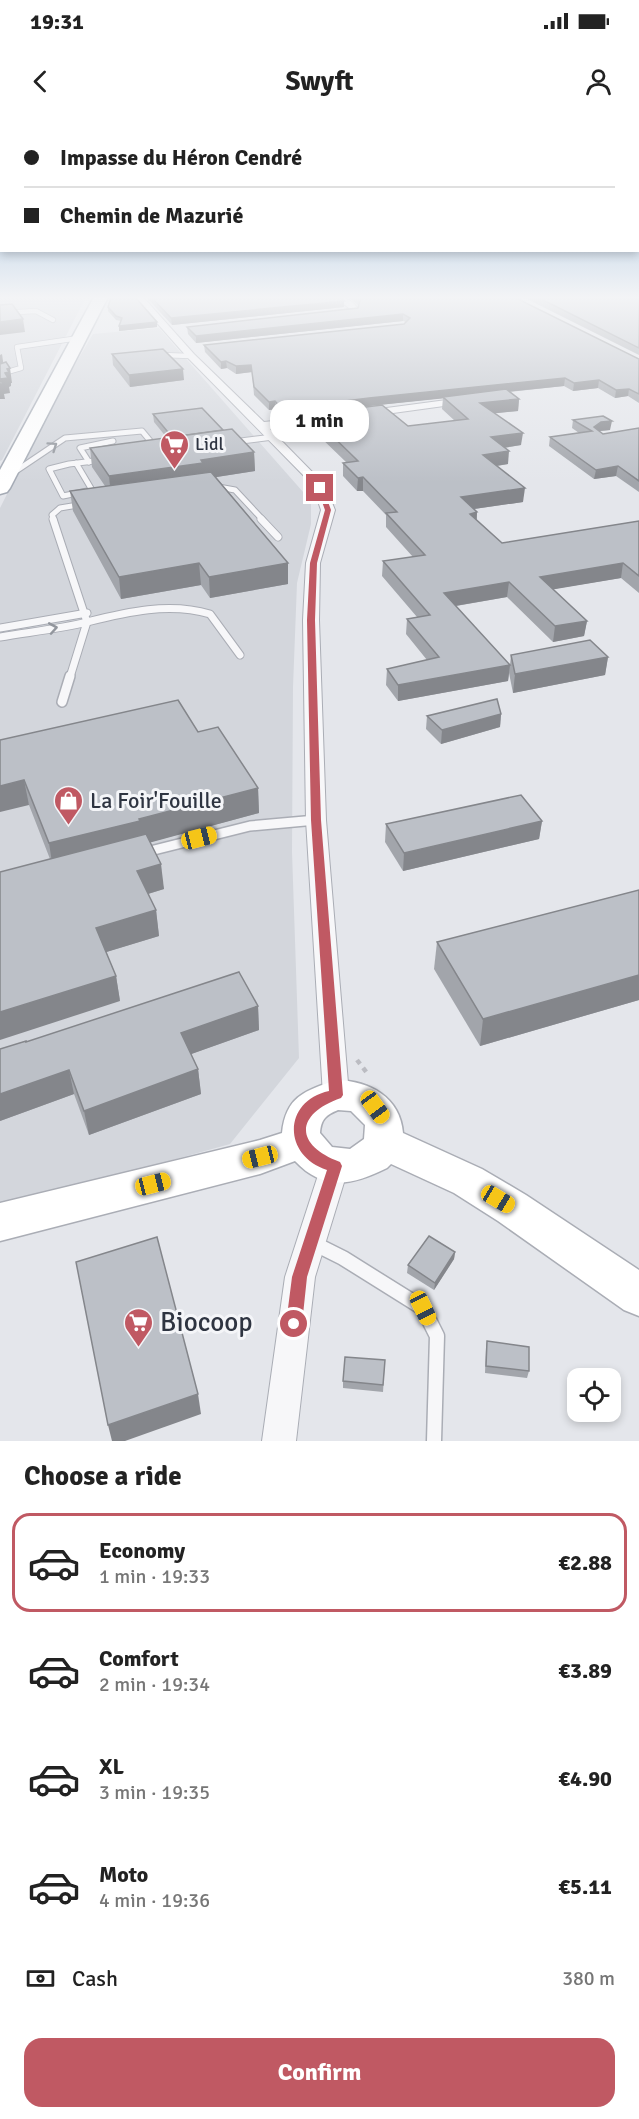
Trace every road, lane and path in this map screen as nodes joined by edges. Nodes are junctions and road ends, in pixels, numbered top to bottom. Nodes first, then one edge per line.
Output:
1 (19, 359) edge
2 (68, 359) edge
3 (198, 359) edge
4 (0, 374) edge
5 (482, 399) edge
6 (355, 415) edge
7 (332, 417) edge
8 (268, 431) junction
9 (108, 436) junction
10 (113, 441) junction
11 (228, 443) edge
12 (119, 449) edge
13 (148, 453) edge
14 (107, 459) edge
15 (89, 462) junction
16 (76, 463) junction
17 (3, 483) edge
18 (199, 487) edge
19 (95, 503) edge
20 (278, 537) dead end
21 (84, 612) junction
22 (104, 616) junction
23 (87, 622) junction
24 (0, 628) edge
25 (0, 637) edge
26 (240, 655) dead end
27 (62, 702) dead end
28 (316, 820) junction
29 (131, 856) edge
30 (336, 1095) junction
31 (302, 1142) junction
32 (383, 1142) junction
33 (335, 1166) junction
34 (0, 1222) edge
35 (311, 1242) junction
36 (639, 1295) edge
37 (279, 1441) edge
38 (434, 1441) edge

1 - 4 lane
2 - 17 main road
3 - 8 street
5 - 6 street
7 - 8 street
8 - 11 lane
8 - 28 street
9 - 10 lane
9 - 13 lane
17 -> 9 lane
10 - 12 lane
10 - 15 lane
14 - 15 lane
15 - 16 lane
16 - 16 lane
18 - 20 lane
19 - 21 lane
21 - 22 lane
21 - 23 lane
21 - 24 lane
22 - 23 lane
22 - 26 lane
25 -> 23 lane
23 - 27 lane
28 - 29 lane
28 - 30 street
30 - 31 street
30 - 32 street
31 - 33 street
31 - 34 street
32 - 33 street
32 - 36 street
33 - 35 street
35 - 37 street
35 - 38 lane

